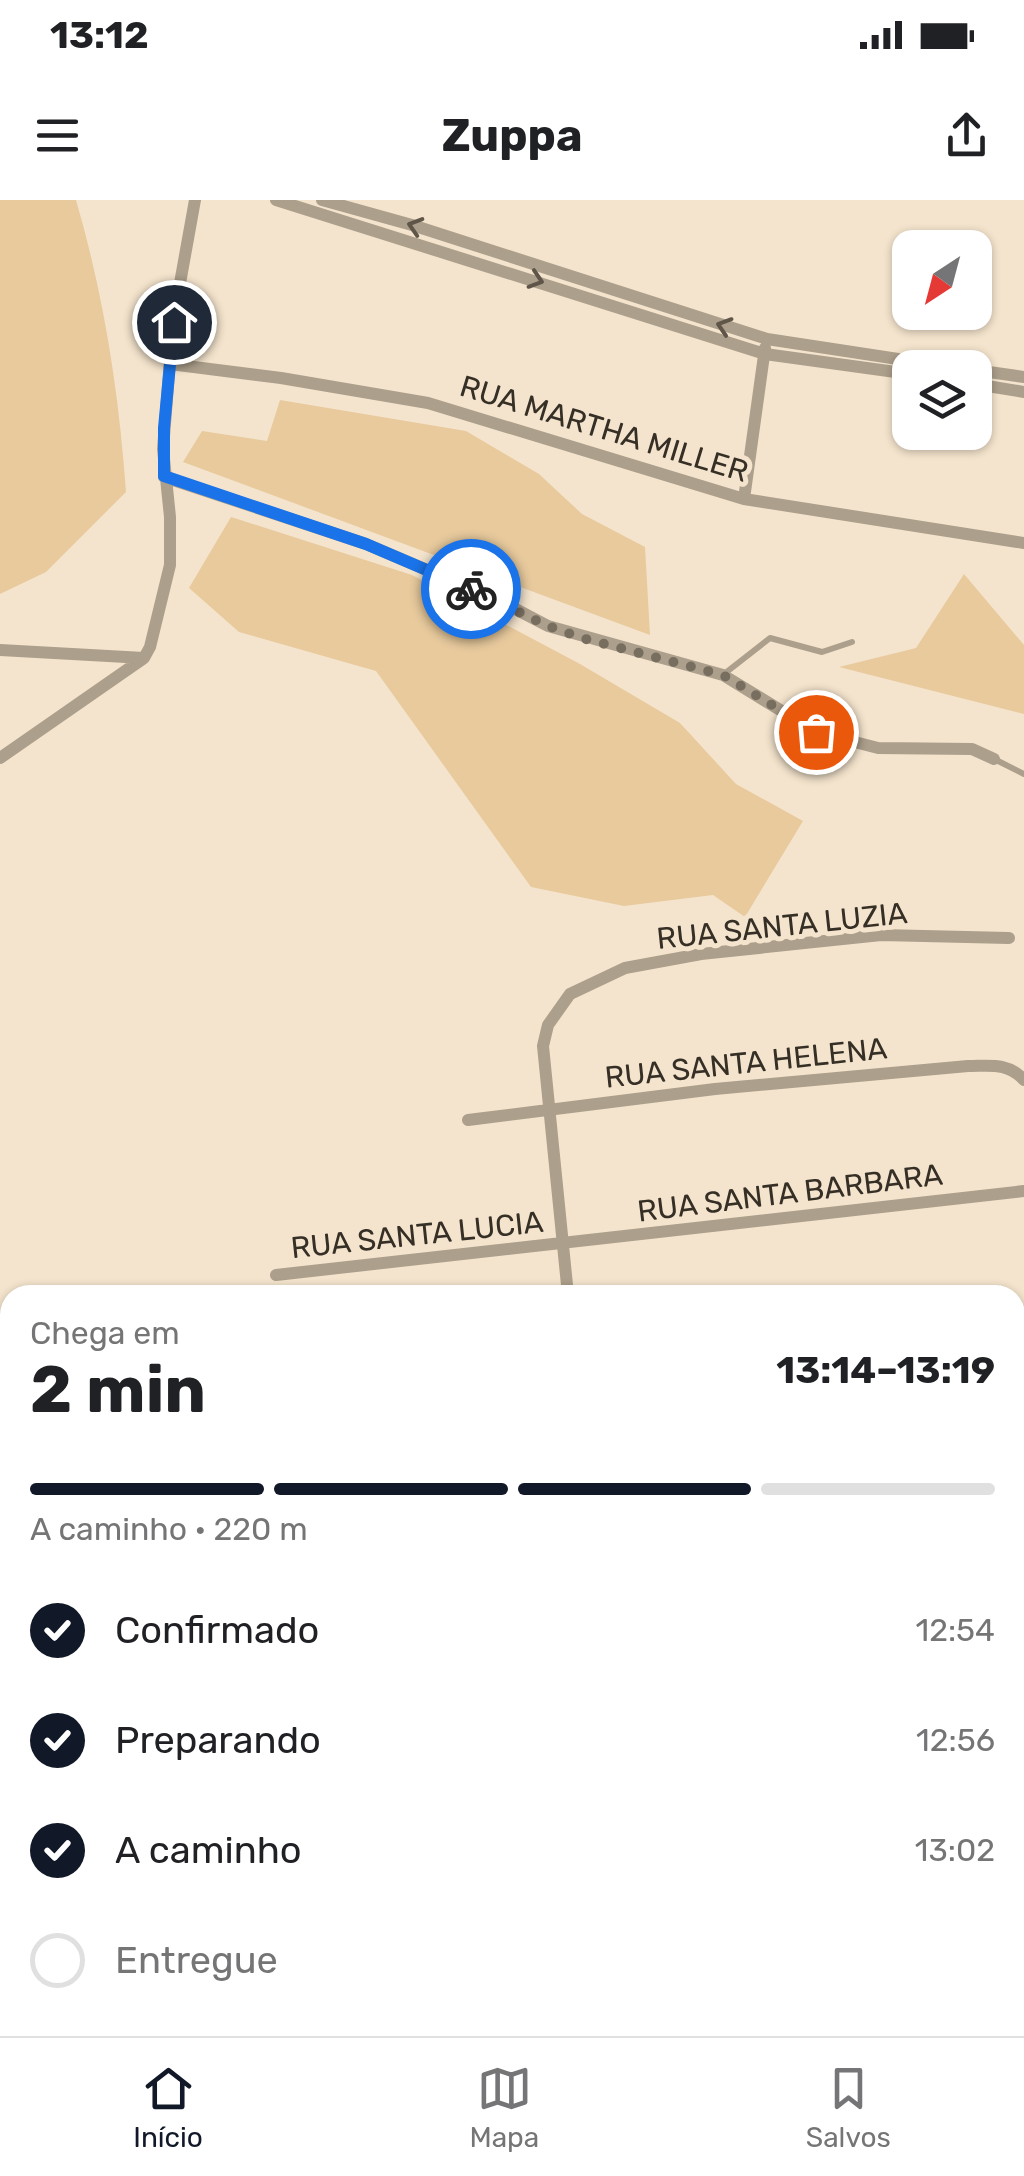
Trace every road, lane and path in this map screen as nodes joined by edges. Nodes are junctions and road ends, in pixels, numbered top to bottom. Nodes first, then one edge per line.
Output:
1 (195, 200) edge
2 (276, 200) edge
3 (322, 200) edge
4 (766, 346) junction
5 (892, 360) edge
6 (170, 364) junction
7 (892, 370) edge
8 (992, 372) edge
9 (1024, 377) edge
10 (992, 387) edge
11 (1024, 392) edge
12 (164, 476) junction
13 (744, 500) junction
14 (1024, 543) edge
15 (852, 642) dead end
16 (0, 650) edge
17 (144, 658) junction
18 (723, 675) junction
19 (0, 758) edge
20 (994, 759) joint
21 (1024, 774) edge
22 (1009, 938) dead end
23 (1024, 1080) edge
24 (547, 1110) junction
25 (468, 1120) dead end
26 (1024, 1191) edge
27 (562, 1244) junction
28 (276, 1275) dead end
29 (567, 1285) edge

1 - 6 street
2 -> 4 street
4 -> 3 street
4 - 5 street
4 - 7 street
4 - 13 street
6 - 12 street
6 - 13 street, RUA MARTHA MILLER
8 - 9 street
10 - 11 street
12 - 17 street
12 - 18 street
13 - 14 street, RUA MARTHA MILLER
15 - 18 lane
16 - 17 street
17 - 19 street
18 - 20 street
20 - 21 lane
22 - 24 street, RUA SANTA LUZIA
23 - 24 street, RUA SANTA HELENA
24 - 25 street, RUA SANTA HELENA
24 - 27 street, RUA SANTA LUZIA
26 - 27 street, RUA SANTA BARBARA
27 - 28 street, RUA SANTA LUCIA
27 - 29 street, RUA SANTA LUZIA

